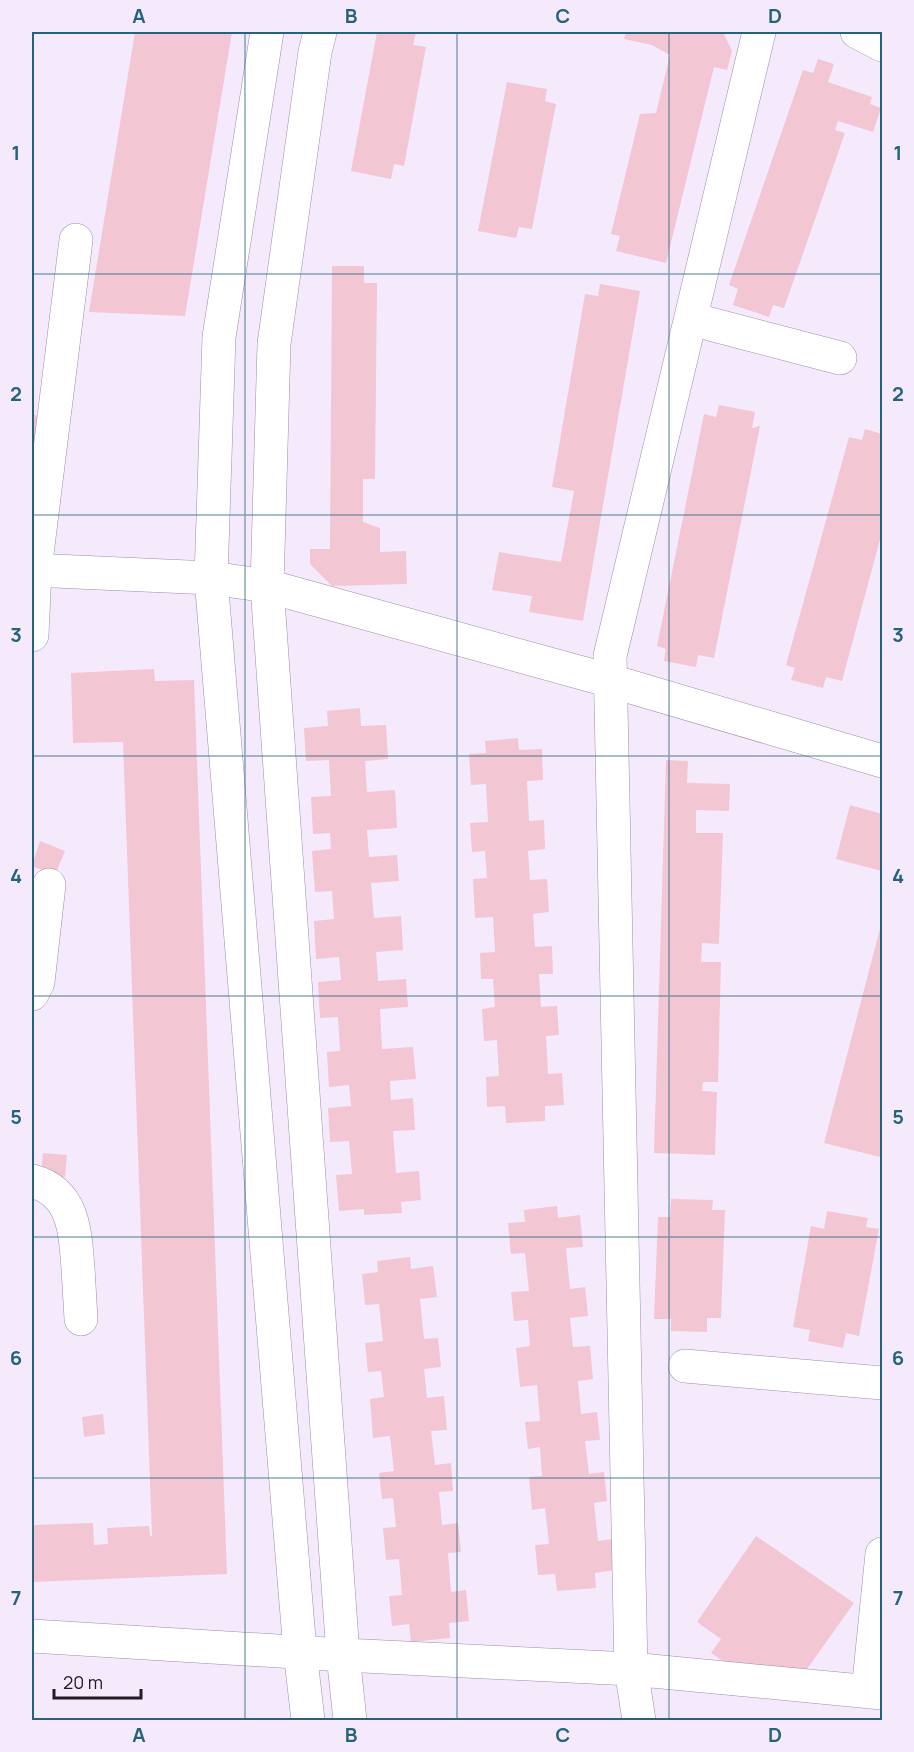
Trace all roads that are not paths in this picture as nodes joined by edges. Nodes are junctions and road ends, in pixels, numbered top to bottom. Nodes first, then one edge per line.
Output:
1 (267, 32) edge
2 (320, 32) edge
3 (759, 32) edge
4 (857, 32) edge
5 (882, 45) edge
6 (76, 240) dead end
7 (691, 319) junction
8 (840, 358) dead end
9 (33, 570) edge
10 (211, 578) junction
11 (267, 586) junction
12 (32, 635) edge
13 (611, 681) junction
14 (882, 761) edge
15 (49, 885) dead end
16 (32, 994) edge
17 (32, 1181) edge
18 (81, 1319) dead end
19 (685, 1366) dead end
20 (882, 1383) edge
21 (882, 1554) edge
22 (32, 1636) edge
23 (300, 1651) junction
24 (343, 1655) junction
25 (631, 1669) junction
26 (875, 1692) edge
27 (308, 1720) edge
28 (350, 1720) edge
29 (639, 1720) edge

1 - 10 street
2 - 11 street
3 - 7 street
4 - 5 street
6 - 9 street
7 - 8 street
7 - 13 street
9 - 10 street
9 - 12 street
10 - 11 street
10 - 23 street
11 - 13 street
11 - 24 street
13 - 14 street
13 - 25 street
15 - 16 street
17 - 18 street
19 - 20 street
21 - 26 street
22 - 23 street
23 - 24 street
23 - 27 street
24 - 25 street
24 - 28 street
25 - 26 street
25 - 29 street

